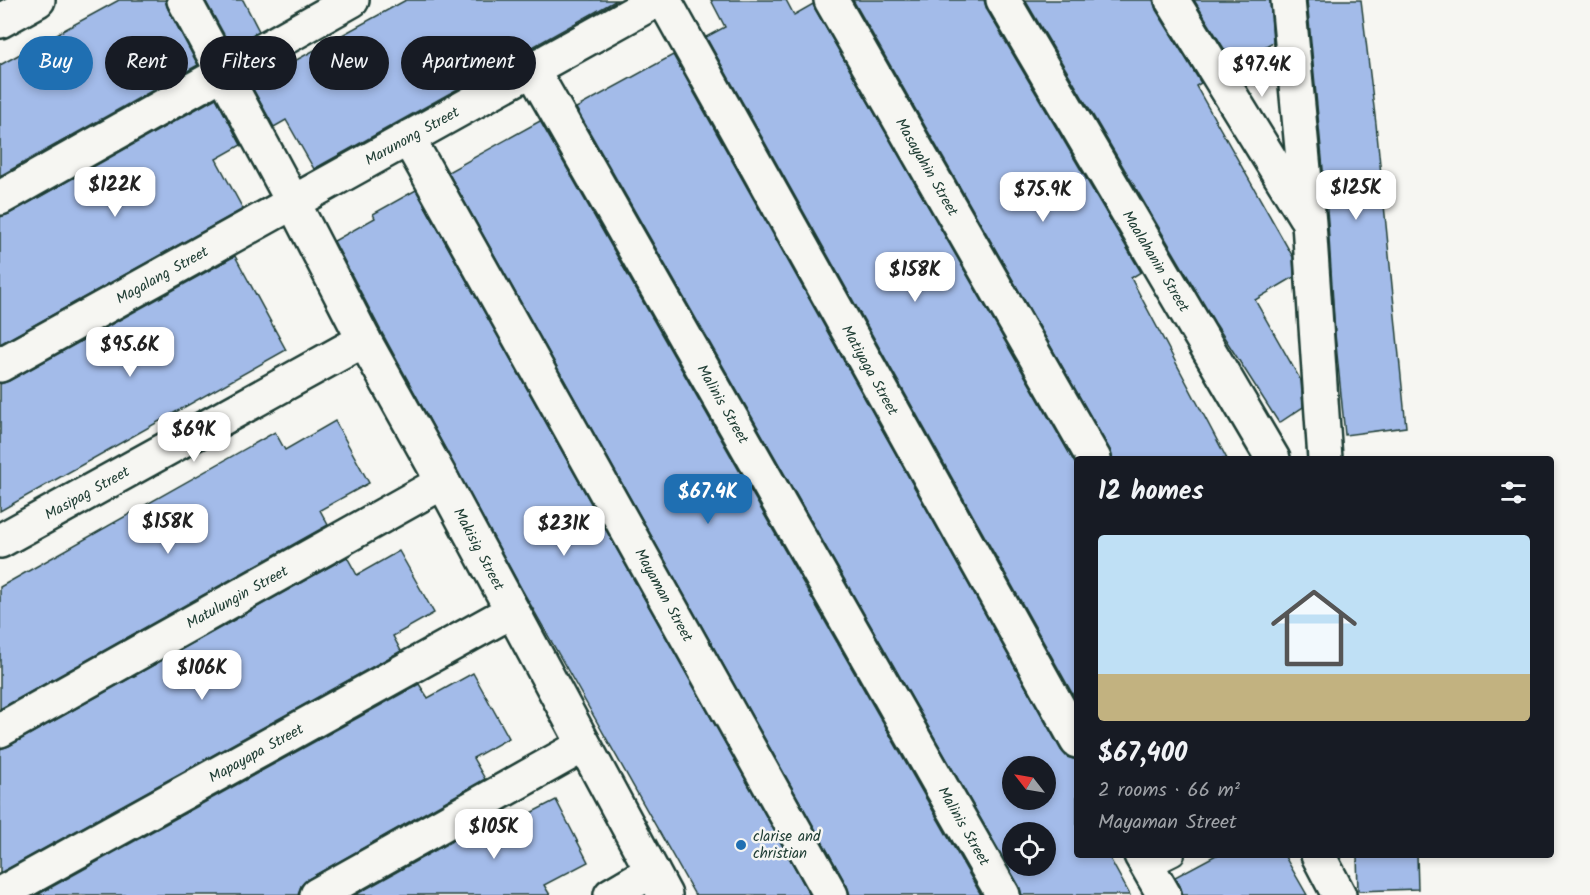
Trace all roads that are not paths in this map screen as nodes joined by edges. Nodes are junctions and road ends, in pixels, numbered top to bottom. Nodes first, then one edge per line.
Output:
1 (38, 0) edge
2 (184, 0) edge
3 (352, 0) edge
4 (657, 0) edge
5 (664, 0) edge
6 (831, 0) edge
7 (1003, 0) edge
8 (1172, 0) edge
9 (1288, 0) edge
10 (0, 21) edge
11 (204, 36) edge
12 (288, 36) edge
13 (536, 67) edge
14 (536, 76) edge
15 (200, 85) edge
16 (233, 90) edge
17 (494, 90) edge
18 (408, 138) junction
19 (0, 198) edge
20 (292, 202) junction
21 (1309, 223) junction
22 (364, 340) junction
23 (0, 365) edge
24 (1092, 456) edge
25 (1271, 456) edge
26 (1325, 456) edge
27 (443, 482) junction
28 (0, 541) edge
29 (512, 611) junction
30 (0, 730) edge
31 (1074, 736) edge
32 (584, 745) junction
33 (658, 883) edge
34 (0, 894) edge
35 (317, 895) edge
36 (611, 895) edge
37 (831, 895) edge
38 (1003, 895) edge

1 - 10 street
2 - 11 street, Makisig Street
3 - 12 street
4 - 13 street, Marunong Street
5 - 31 street, Matiyaga Street
6 - 24 street, Masayahin Street
7 - 25 street, Maalahanin Street
8 - 21 street
9 - 21 street
14 - 38 street, Malinis Street
15 - 19 street
16 - 20 street, Makisig Street
17 - 18 street, Marunong Street
18 - 20 street, Marunong Street
18 - 37 street, Mayaman Street
20 - 22 street, Makisig Street
20 - 23 street, Magalang Street
21 - 26 street
22 - 27 street, Makisig Street
22 - 28 street, Masipag Street
27 - 29 street, Makisig Street
27 - 30 street, Matulungin Street
29 - 32 street, Makisig Street
29 - 34 street, Mapayapa Street
32 - 33 street, Makisig Street
32 - 35 street
33 - 36 street

